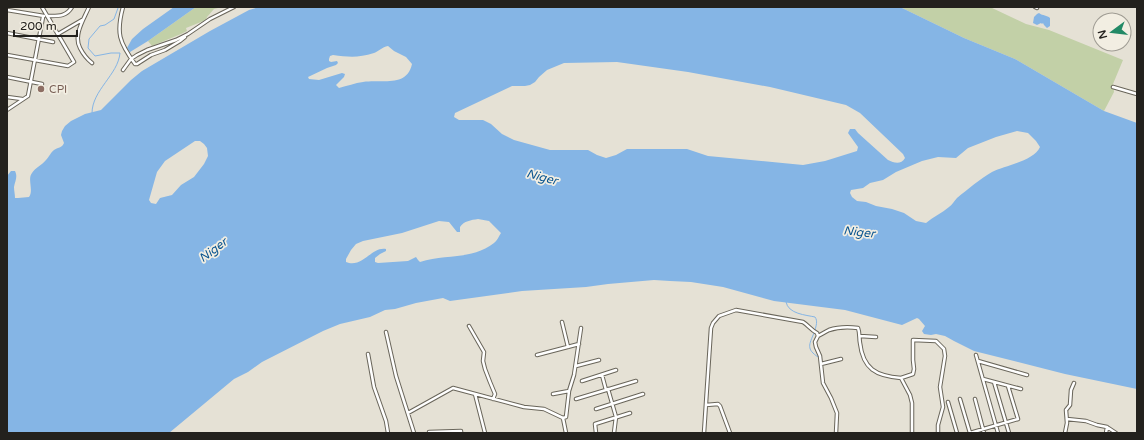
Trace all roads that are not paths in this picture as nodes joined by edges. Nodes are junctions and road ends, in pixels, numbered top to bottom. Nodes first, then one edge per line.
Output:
1 (42, 7) edge
2 (72, 7) edge
3 (89, 7) edge
4 (123, 7) edge
5 (234, 7) edge
6 (7, 8) edge
7 (47, 15) junction
8 (43, 17) junction
9 (83, 19) junction
10 (7, 33) edge
11 (58, 34) junction
12 (188, 34) junction
13 (38, 39) junction
14 (53, 42) dead end
15 (7, 55) edge
16 (131, 59) junction
17 (35, 60) junction
18 (92, 63) dead end
19 (123, 70) dead end
20 (7, 77) edge
21 (30, 82) junction
22 (42, 84) dead end
23 (1113, 87) dead end
24 (1137, 94) edge
25 (7, 96) edge
26 (22, 100) junction
27 (7, 110) edge
28 (562, 322) dead end
29 (469, 326) dead end
30 (581, 328) dead end
31 (386, 332) dead end
32 (818, 336) junction
33 (860, 336) junction
34 (876, 337) dead end
35 (579, 344) junction
36 (568, 347) junction
37 (368, 354) dead end
38 (537, 355) dead end
39 (976, 355) dead end
40 (841, 359) dead end
41 (599, 360) dead end
42 (978, 361) junction
43 (821, 364) junction
44 (576, 366) junction
45 (616, 370) dead end
46 (602, 375) junction
47 (1027, 375) dead end
48 (901, 378) junction
49 (983, 379) junction
50 (582, 381) dead end
51 (636, 381) dead end
52 (994, 382) junction
53 (1074, 383) dead end
54 (1008, 386) junction
55 (607, 390) junction
56 (1021, 390) dead end
57 (569, 391) junction
58 (475, 394) junction
59 (553, 394) dead end
60 (643, 394) dead end
61 (493, 399) junction
62 (576, 399) dead end
63 (960, 399) dead end
64 (974, 399) dead end
65 (948, 402) dead end
66 (612, 404) junction
67 (706, 405) junction
68 (596, 409) dead end
69 (630, 412) dead end
70 (408, 413) junction
71 (616, 417) junction
72 (563, 418) junction
73 (1067, 419) junction
74 (1006, 423) junction
75 (996, 426) junction
76 (1107, 427) junction
77 (983, 429) junction
78 (429, 432) dead end
79 (388, 433) edge
80 (414, 433) edge
81 (461, 433) edge
82 (485, 433) edge
83 (566, 433) edge
84 (596, 433) edge
85 (614, 433) edge
86 (704, 433) edge
87 (730, 433) edge
88 (836, 433) edge
89 (912, 433) edge
90 (938, 433) edge
91 (957, 433) edge
92 (970, 433) edge
93 (984, 433) edge
94 (998, 433) edge
95 (1009, 433) edge
96 (1066, 433) edge
97 (1106, 433) edge
98 (1116, 433) edge

1 - 7 street
2 - 7 street
3 - 9 street
4 - 16 street
5 - 12 street
6 - 8 street
7 - 8 street
7 - 11 street
8 - 13 street
9 - 11 street
9 - 18 street
10 - 13 street
11 - 17 street
12 - 16 street
12 - 16 street
13 - 14 street
13 - 17 street
15 - 17 street
16 - 19 street
17 - 21 street
20 - 21 street
21 - 22 street
21 - 26 street
23 - 24 street
25 - 26 street
26 - 27 street
28 - 36 street
29 - 61 street
30 - 35 street
31 - 70 street
32 - 33 street
32 - 43 street
32 - 67 street
33 - 34 street
33 - 48 street
35 - 36 street
35 - 44 street
36 - 38 street
37 - 79 street
39 - 42 street
40 - 43 street
41 - 44 street
42 - 47 street
42 - 49 street
43 - 88 street
44 - 57 street
45 - 46 street
46 - 50 street
46 - 55 street
48 - 89 street
48 - 90 street
49 - 52 street
49 - 75 street
51 - 55 street
52 - 54 street
52 - 74 street
53 - 73 street
54 - 56 street
54 - 74 street
55 - 62 street
55 - 66 street
57 - 59 street
57 - 72 street
58 - 61 street
58 - 70 street
58 - 82 street
60 - 66 street
61 - 72 street
63 - 92 street
64 - 77 street
65 - 91 street
66 - 68 street
66 - 71 street
67 - 86 street
67 - 87 street
69 - 71 street
70 - 80 street
71 - 84 street
71 - 85 street
72 - 83 street
73 - 76 street
73 - 96 street
74 - 75 street
74 - 95 street
75 - 77 street
75 - 94 street
76 - 97 street
76 - 98 street
77 - 92 street
77 - 93 street
78 - 81 street

